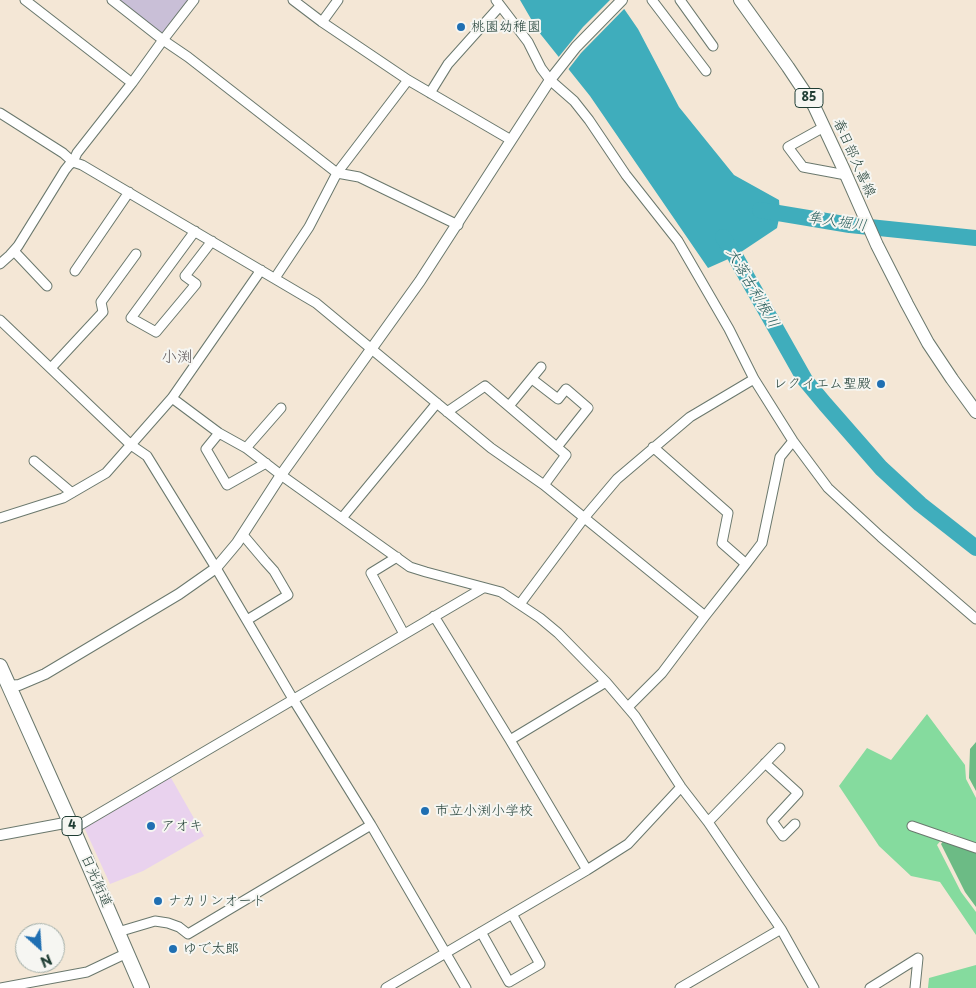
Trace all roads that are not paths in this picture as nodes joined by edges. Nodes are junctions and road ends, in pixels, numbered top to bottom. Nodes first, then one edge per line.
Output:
1 (25, 0) edge
2 (112, 0) edge
3 (194, 0) edge
4 (293, 0) edge
5 (338, 0) edge
6 (622, 0) edge
7 (652, 0) edge
8 (680, 0) edge
9 (740, 0) edge
10 (498, 3) edge
11 (322, 22) junction
12 (163, 40) junction
13 (713, 46) dead end
14 (706, 71) dead end
15 (408, 80) junction
16 (550, 80) junction
17 (132, 83) junction
18 (430, 93) junction
19 (0, 113) edge
20 (824, 127) junction
21 (511, 140) junction
22 (73, 162) junction
23 (338, 174) junction
24 (846, 175) junction
25 (129, 192) junction
26 (458, 225) junction
27 (195, 231) junction
28 (212, 241) junction
29 (14, 251) junction
30 (136, 254) dead end
31 (1, 262) edge
32 (261, 270) junction
33 (75, 271) dead end
34 (275, 278) junction
35 (47, 286) dead end
36 (0, 320) edge
37 (372, 350) junction
38 (541, 367) dead end
39 (51, 368) junction
40 (532, 379) junction
41 (754, 379) junction
42 (172, 398) junction
43 (437, 403) junction
44 (509, 406) junction
45 (281, 408) dead end
46 (447, 412) junction
47 (976, 412) edge
48 (219, 433) junction
49 (793, 441) junction
50 (131, 445) junction
51 (557, 447) junction
52 (653, 447) junction
53 (246, 448) junction
54 (34, 461) dead end
55 (266, 463) junction
56 (281, 475) junction
57 (544, 485) junction
58 (72, 493) junction
59 (0, 518) edge
60 (342, 518) junction
61 (584, 518) junction
62 (243, 535) junction
63 (397, 557) junction
64 (746, 564) junction
65 (216, 568) junction
66 (483, 588) junction
67 (520, 604) junction
68 (434, 616) junction
69 (705, 616) junction
70 (976, 619) edge
71 (246, 620) junction
72 (404, 634) junction
73 (0, 666) edge
74 (606, 682) junction
75 (4, 686) edge
76 (293, 699) junction
77 (628, 707) junction
78 (510, 740) junction
79 (780, 748) dead end
80 (765, 763) junction
81 (681, 787) junction
82 (708, 822) junction
83 (371, 824) junction
84 (795, 824) dead end
85 (72, 825) junction
86 (912, 826) dead end
87 (0, 835) edge
88 (976, 848) edge
89 (587, 870) junction
90 (512, 914) junction
91 (781, 929) junction
92 (118, 932) junction
93 (481, 932) junction
94 (446, 952) junction
95 (127, 953) junction
96 (0, 988) edge
97 (142, 988) edge
98 (386, 988) edge
99 (466, 988) edge
100 (680, 988) edge
101 (814, 988) edge
102 (870, 988) edge
103 (915, 988) edge

1 - 17 street
2 - 12 street
3 - 12 street
4 - 11 street
5 - 11 street
6 - 16 street
7 - 14 street
8 - 13 street
9 - 20 main road, 春日部久喜線 / 85
10 - 16 street
10 - 18 street
11 - 15 street
12 - 17 street
12 - 23 street
15 - 18 street
15 - 23 street
16 - 21 street
16 - 41 street
17 - 22 street
18 - 21 street
19 - 22 street
20 - 24 main road, 春日部久喜線 / 85
20 - 24 street
21 - 26 street
22 - 25 street
22 - 29 street
23 - 26 street
23 - 34 street
24 - 47 main road, 春日部久喜線 / 85
25 - 27 street
25 - 33 street
26 - 37 street
27 - 28 street
27 - 28 street
28 - 32 street
29 - 31 street
29 - 35 street
30 - 39 street
32 - 34 street
32 - 42 street
34 - 37 street
36 - 39 street
37 - 43 street
37 - 56 street
38 - 40 street
39 - 50 street
40 - 44 street
40 - 51 street
41 - 49 street
41 - 52 street
42 - 48 street
42 - 50 street
43 - 46 street
43 - 60 street
44 - 46 street
44 - 51 street
45 - 53 street
46 - 57 street
48 - 53 street
48 - 55 street
49 - 64 street
49 - 70 street
50 - 58 street
50 - 65 street
51 - 57 street
52 - 61 street
52 - 64 street
53 - 55 street
54 - 58 street
55 - 56 street
56 - 60 street
56 - 62 street
57 - 61 street
58 - 59 street
60 - 63 street
61 - 67 street
61 - 69 street
62 - 65 street
62 - 71 street
63 - 66 street
63 - 72 street
64 - 69 street
65 - 71 street
65 - 75 street
66 - 67 street
66 - 68 street
67 - 74 street
68 - 72 street
68 - 78 street
69 - 77 street
71 - 76 street
72 - 76 street
73 - 75 highway, 日光街道 / 4
74 - 77 street
74 - 78 street
75 - 85 highway, 日光街道 / 4
76 - 83 street
76 - 85 street
77 - 81 street
78 - 89 street
79 - 80 street
80 - 82 street
80 - 84 street
81 - 82 street
81 - 89 street
82 - 91 street
83 - 92 street
83 - 94 street
85 - 87 street
85 - 92 highway, 日光街道 / 4
86 - 88 street
89 - 90 street
90 - 93 street
90 - 93 street
91 - 100 street
91 - 101 street
92 - 95 highway, 日光街道 / 4
93 - 94 street
94 - 98 street
94 - 99 street
95 - 96 street
95 - 97 highway, 日光街道 / 4
102 - 103 street

